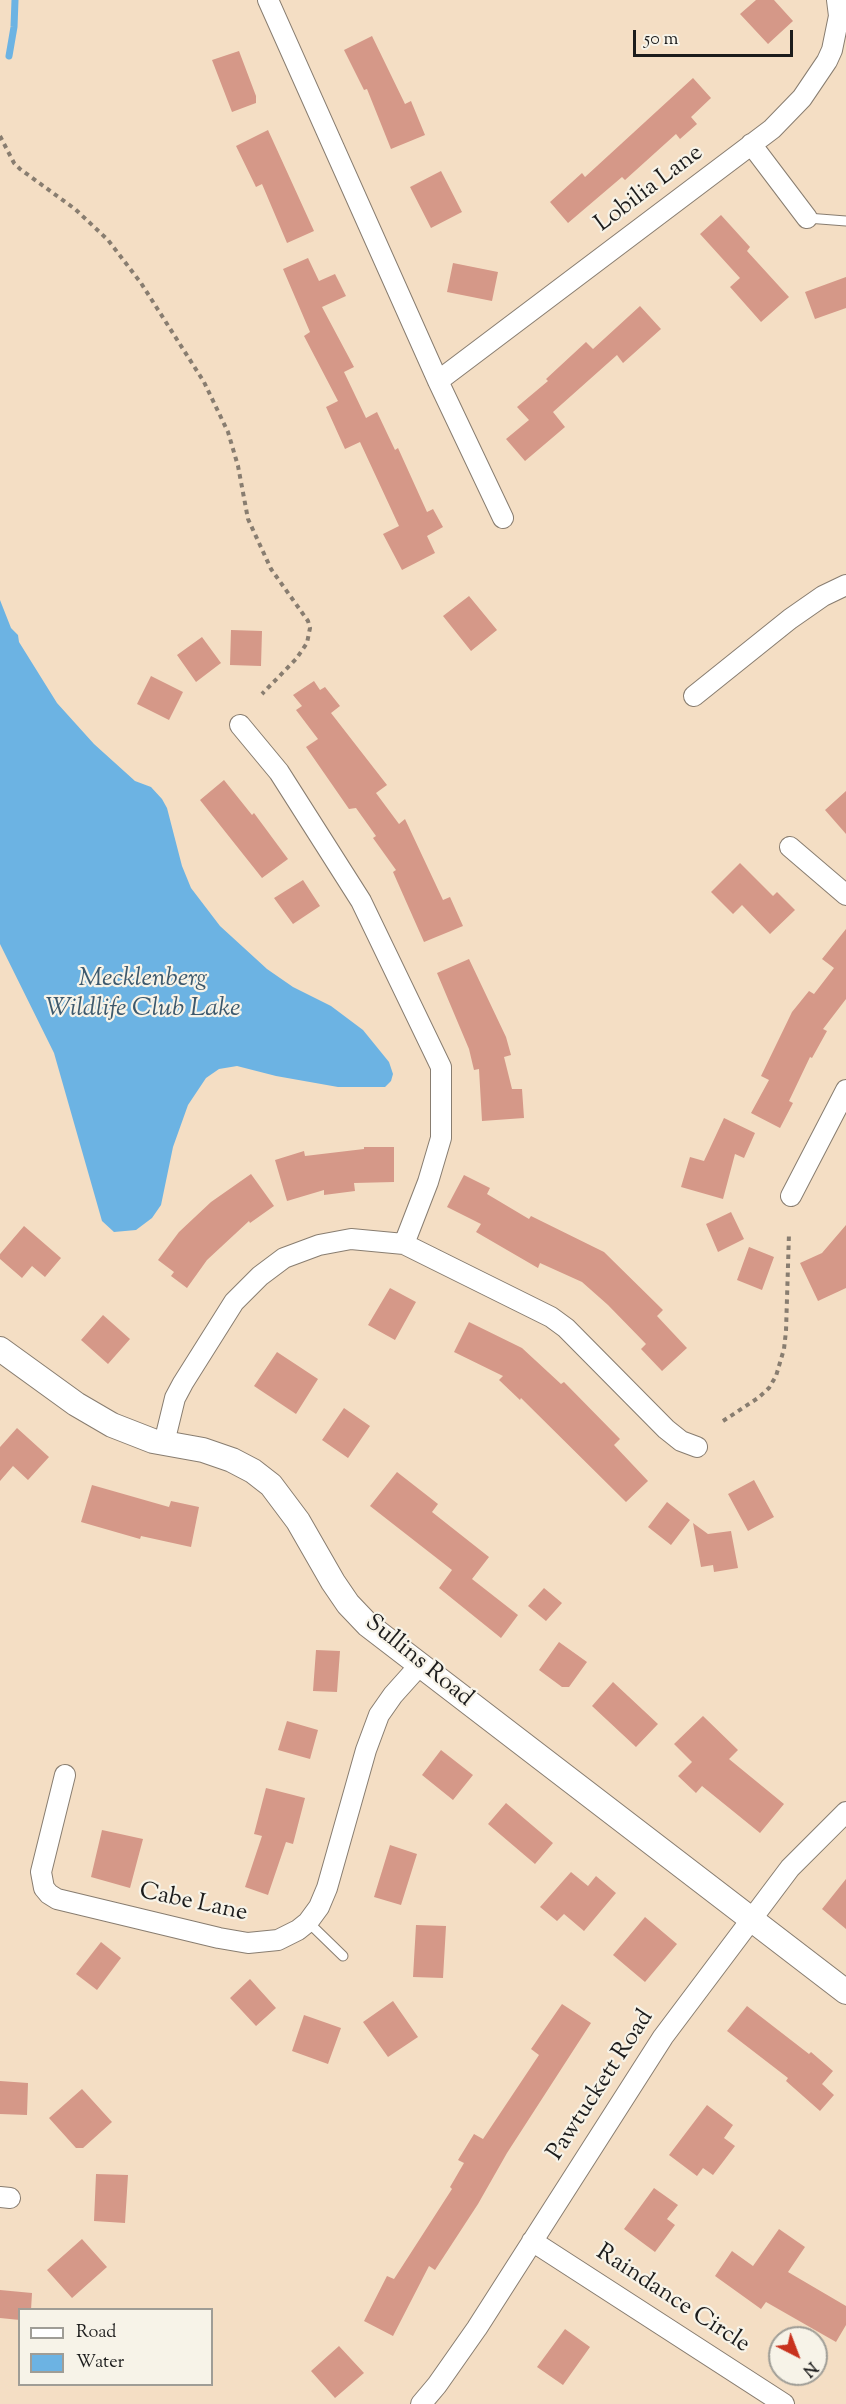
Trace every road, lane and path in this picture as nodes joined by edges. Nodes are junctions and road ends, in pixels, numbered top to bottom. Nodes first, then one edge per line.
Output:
1 (268, 0) edge
2 (837, 0) edge
3 (841, 31) edge
4 (0, 136) edge
5 (751, 144) junction
6 (807, 218) joint
7 (846, 221) edge
8 (438, 381) junction
9 (503, 518) dead end
10 (846, 585) edge
11 (262, 694) dead end
12 (694, 696) dead end
13 (240, 725) dead end
14 (790, 847) dead end
15 (846, 895) edge
16 (846, 1090) edge
17 (792, 1196) dead end
18 (789, 1233) dead end
19 (404, 1244) junction
20 (0, 1349) edge
21 (723, 1421) dead end
22 (164, 1443) junction
23 (698, 1447) dead end
24 (419, 1665) junction
25 (65, 1775) dead end
26 (846, 1812) edge
27 (751, 1920) junction
28 (308, 1922) junction
29 (343, 1956) dead end
30 (846, 1992) edge
31 (532, 2241) junction
32 (421, 2404) edge
33 (784, 2404) edge

1 - 8 street
2 - 3 street, Lobilia Lane
3 - 5 street, Lobilia Lane
4 - 11 path
5 - 6 street
5 - 8 street, Lobilia Lane
6 - 7 lane
8 - 9 street
10 - 12 street
13 - 19 street
14 - 15 street
16 - 17 street
18 - 21 path
19 - 22 street
19 - 23 street
20 - 22 street, Sullins Road
22 - 24 street, Sullins Road
24 - 27 street, Sullins Road
24 - 28 street, Cabe Lane
25 - 28 street, Cabe Lane
26 - 27 street, Pawtuckett Road
27 - 30 street, Sullins Road
27 - 31 street, Pawtuckett Road
28 - 29 lane
31 - 32 street, Pawtuckett Road
31 - 33 street, Raindance Circle

